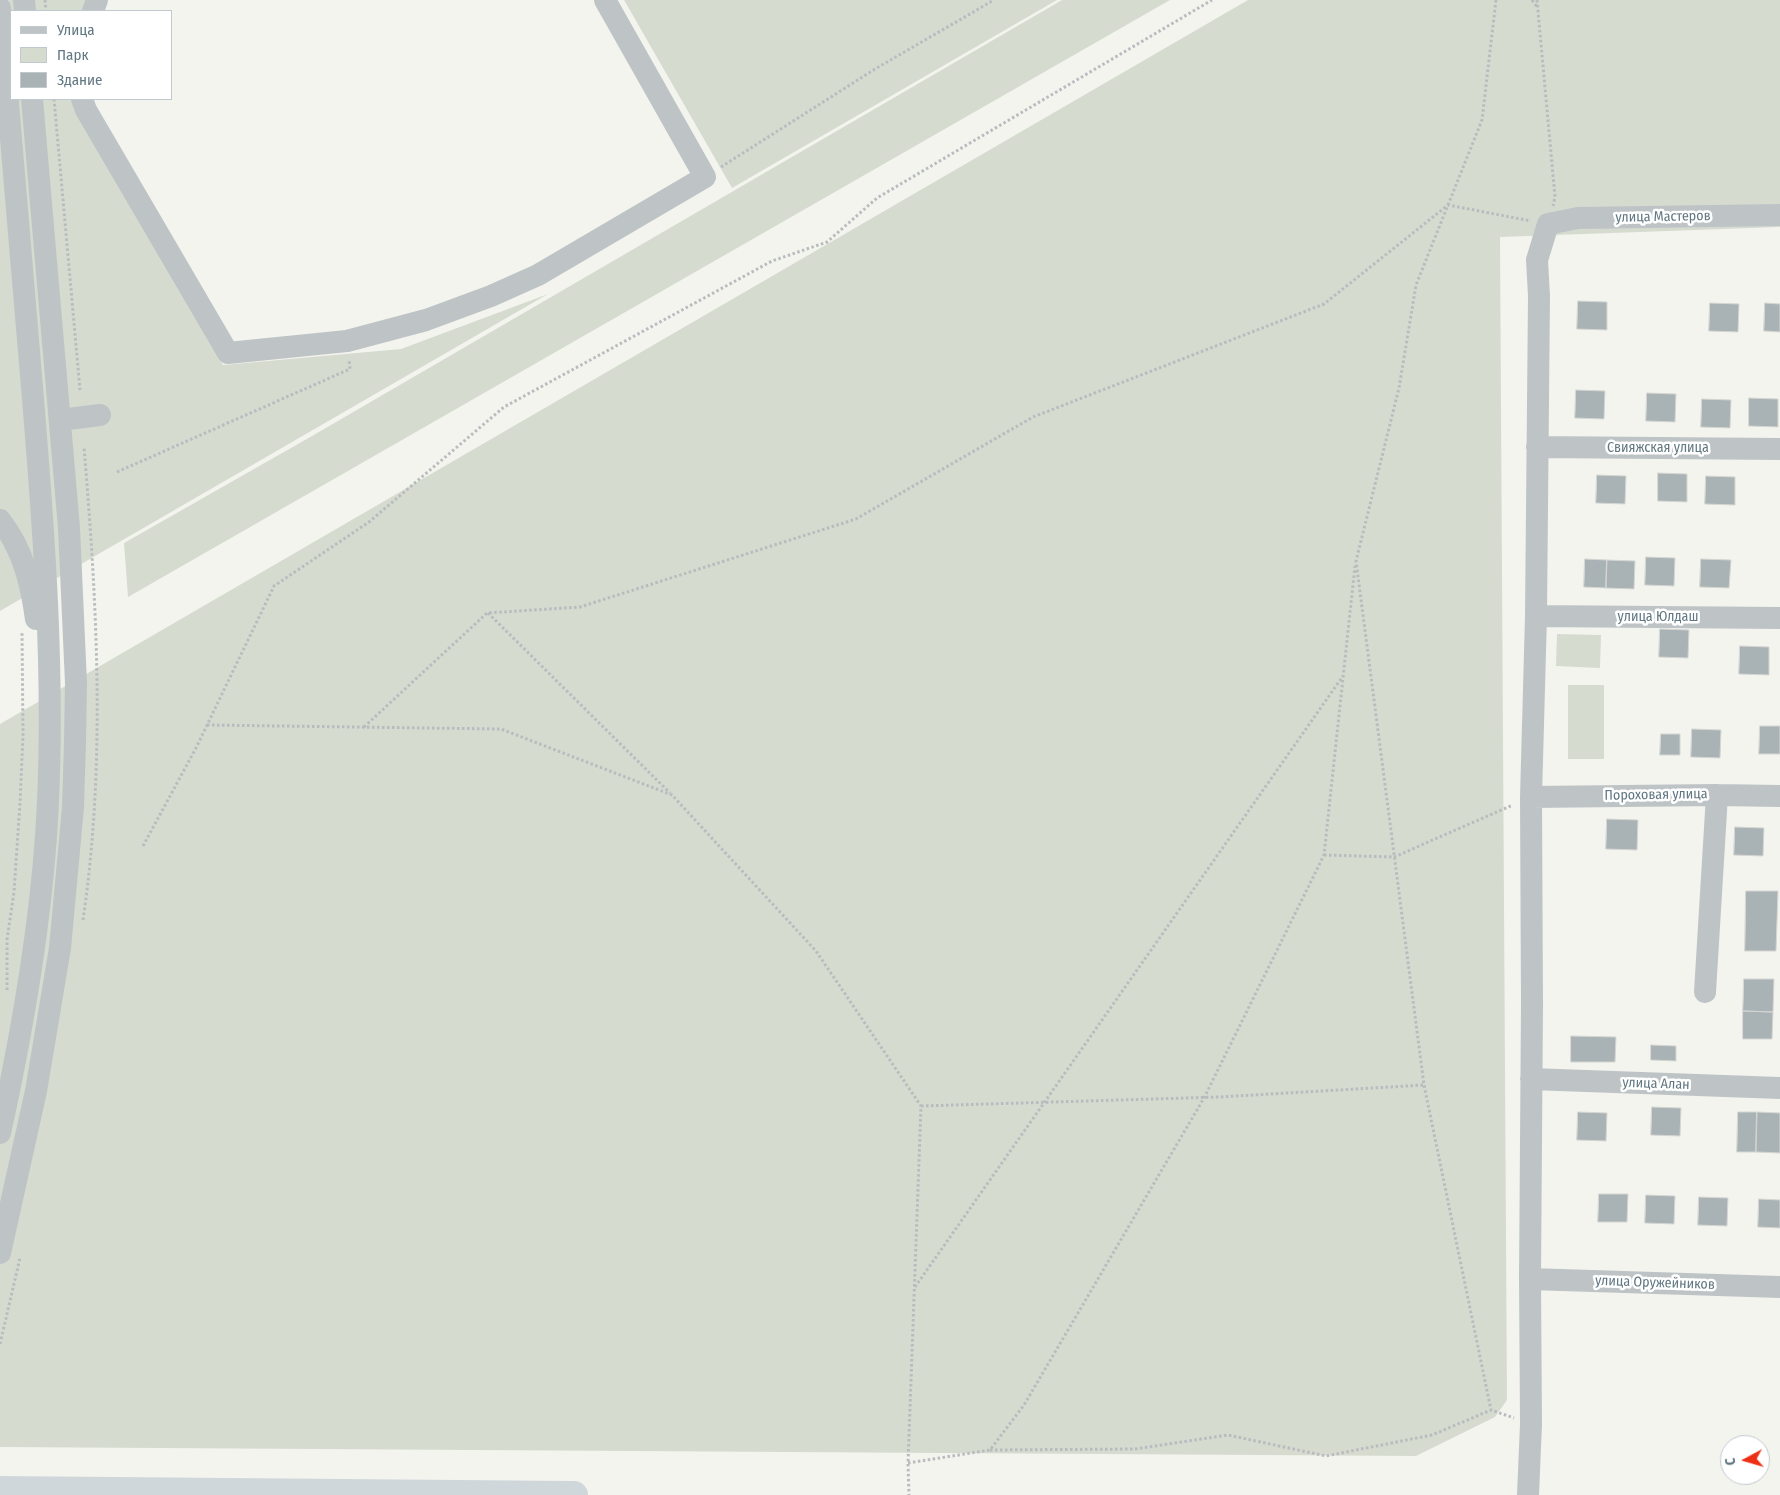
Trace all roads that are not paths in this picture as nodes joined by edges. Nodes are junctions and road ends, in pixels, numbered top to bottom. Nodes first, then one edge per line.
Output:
1 (605, 0) edge
2 (0, 8) edge
3 (32, 100) edge
4 (82, 100) edge
5 (1780, 215) edge
6 (100, 416) dead end
7 (60, 420) junction
8 (1536, 447) junction
9 (1780, 449) edge
10 (0, 520) edge
11 (1536, 616) junction
12 (1780, 618) edge
13 (1717, 795) junction
14 (1780, 796) edge
15 (1531, 797) junction
16 (48, 805) junction
17 (1705, 992) dead end
18 (1532, 1079) junction
19 (1780, 1088) edge
20 (0, 1133) edge
21 (0, 1253) edge
22 (1530, 1279) junction
23 (1780, 1287) edge
24 (0, 1490) edge
25 (574, 1495) edge
26 (1528, 1495) edge

1 - 4 street
2 - 16 street
3 - 7 street
5 - 8 street, улица Мастеров
6 - 7 street
7 - 21 street
8 - 9 street, Свияжская улица
8 - 11 street
10 - 16 street
11 - 12 street, улица Юлдаш
11 - 15 street
13 - 14 street, Пороховая улица
13 - 15 street, Пороховая улица
13 - 17 street
15 - 18 street
16 - 20 street
18 - 19 street, улица Алан
18 - 22 street
22 - 23 street, улица Оружейников
22 - 26 street
24 - 25 highway

